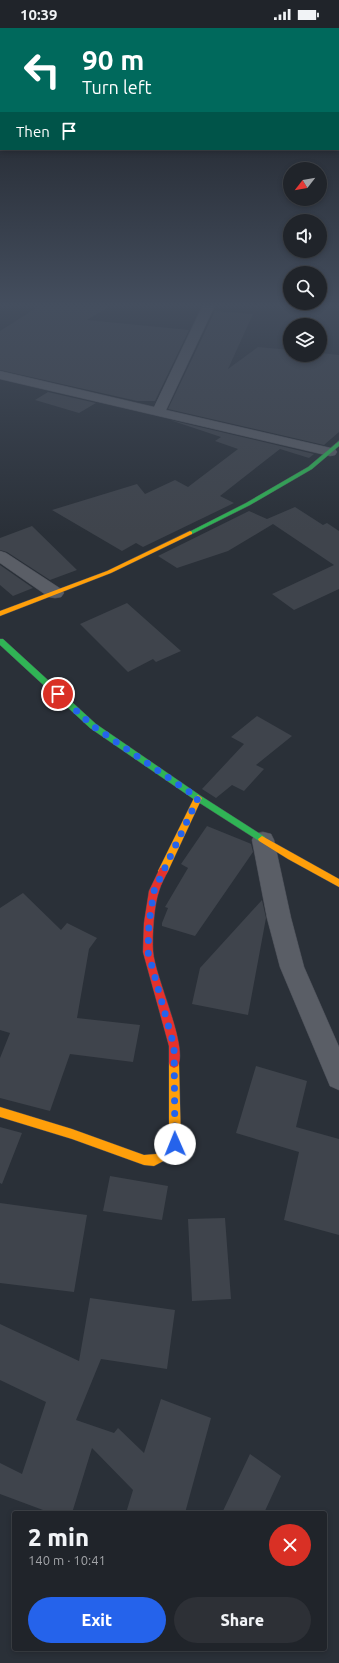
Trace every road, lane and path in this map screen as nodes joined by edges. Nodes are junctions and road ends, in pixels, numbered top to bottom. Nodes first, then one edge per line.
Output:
1 (18, 379) edge
2 (174, 379) edge
3 (158, 412) junction
4 (335, 448) edge
5 (0, 556) edge
6 (55, 593) junction
7 (0, 614) edge
8 (0, 641) edge
9 (198, 798) junction
10 (264, 840) junction
11 (339, 884) edge
12 (339, 1078) edge
13 (0, 1112) edge

1 - 3 street
2 - 3 street
3 - 4 street
4 - 6 street
5 - 6 street
6 - 7 street
8 - 9 street
9 - 10 street
9 - 13 street
10 - 11 street
10 - 12 street

